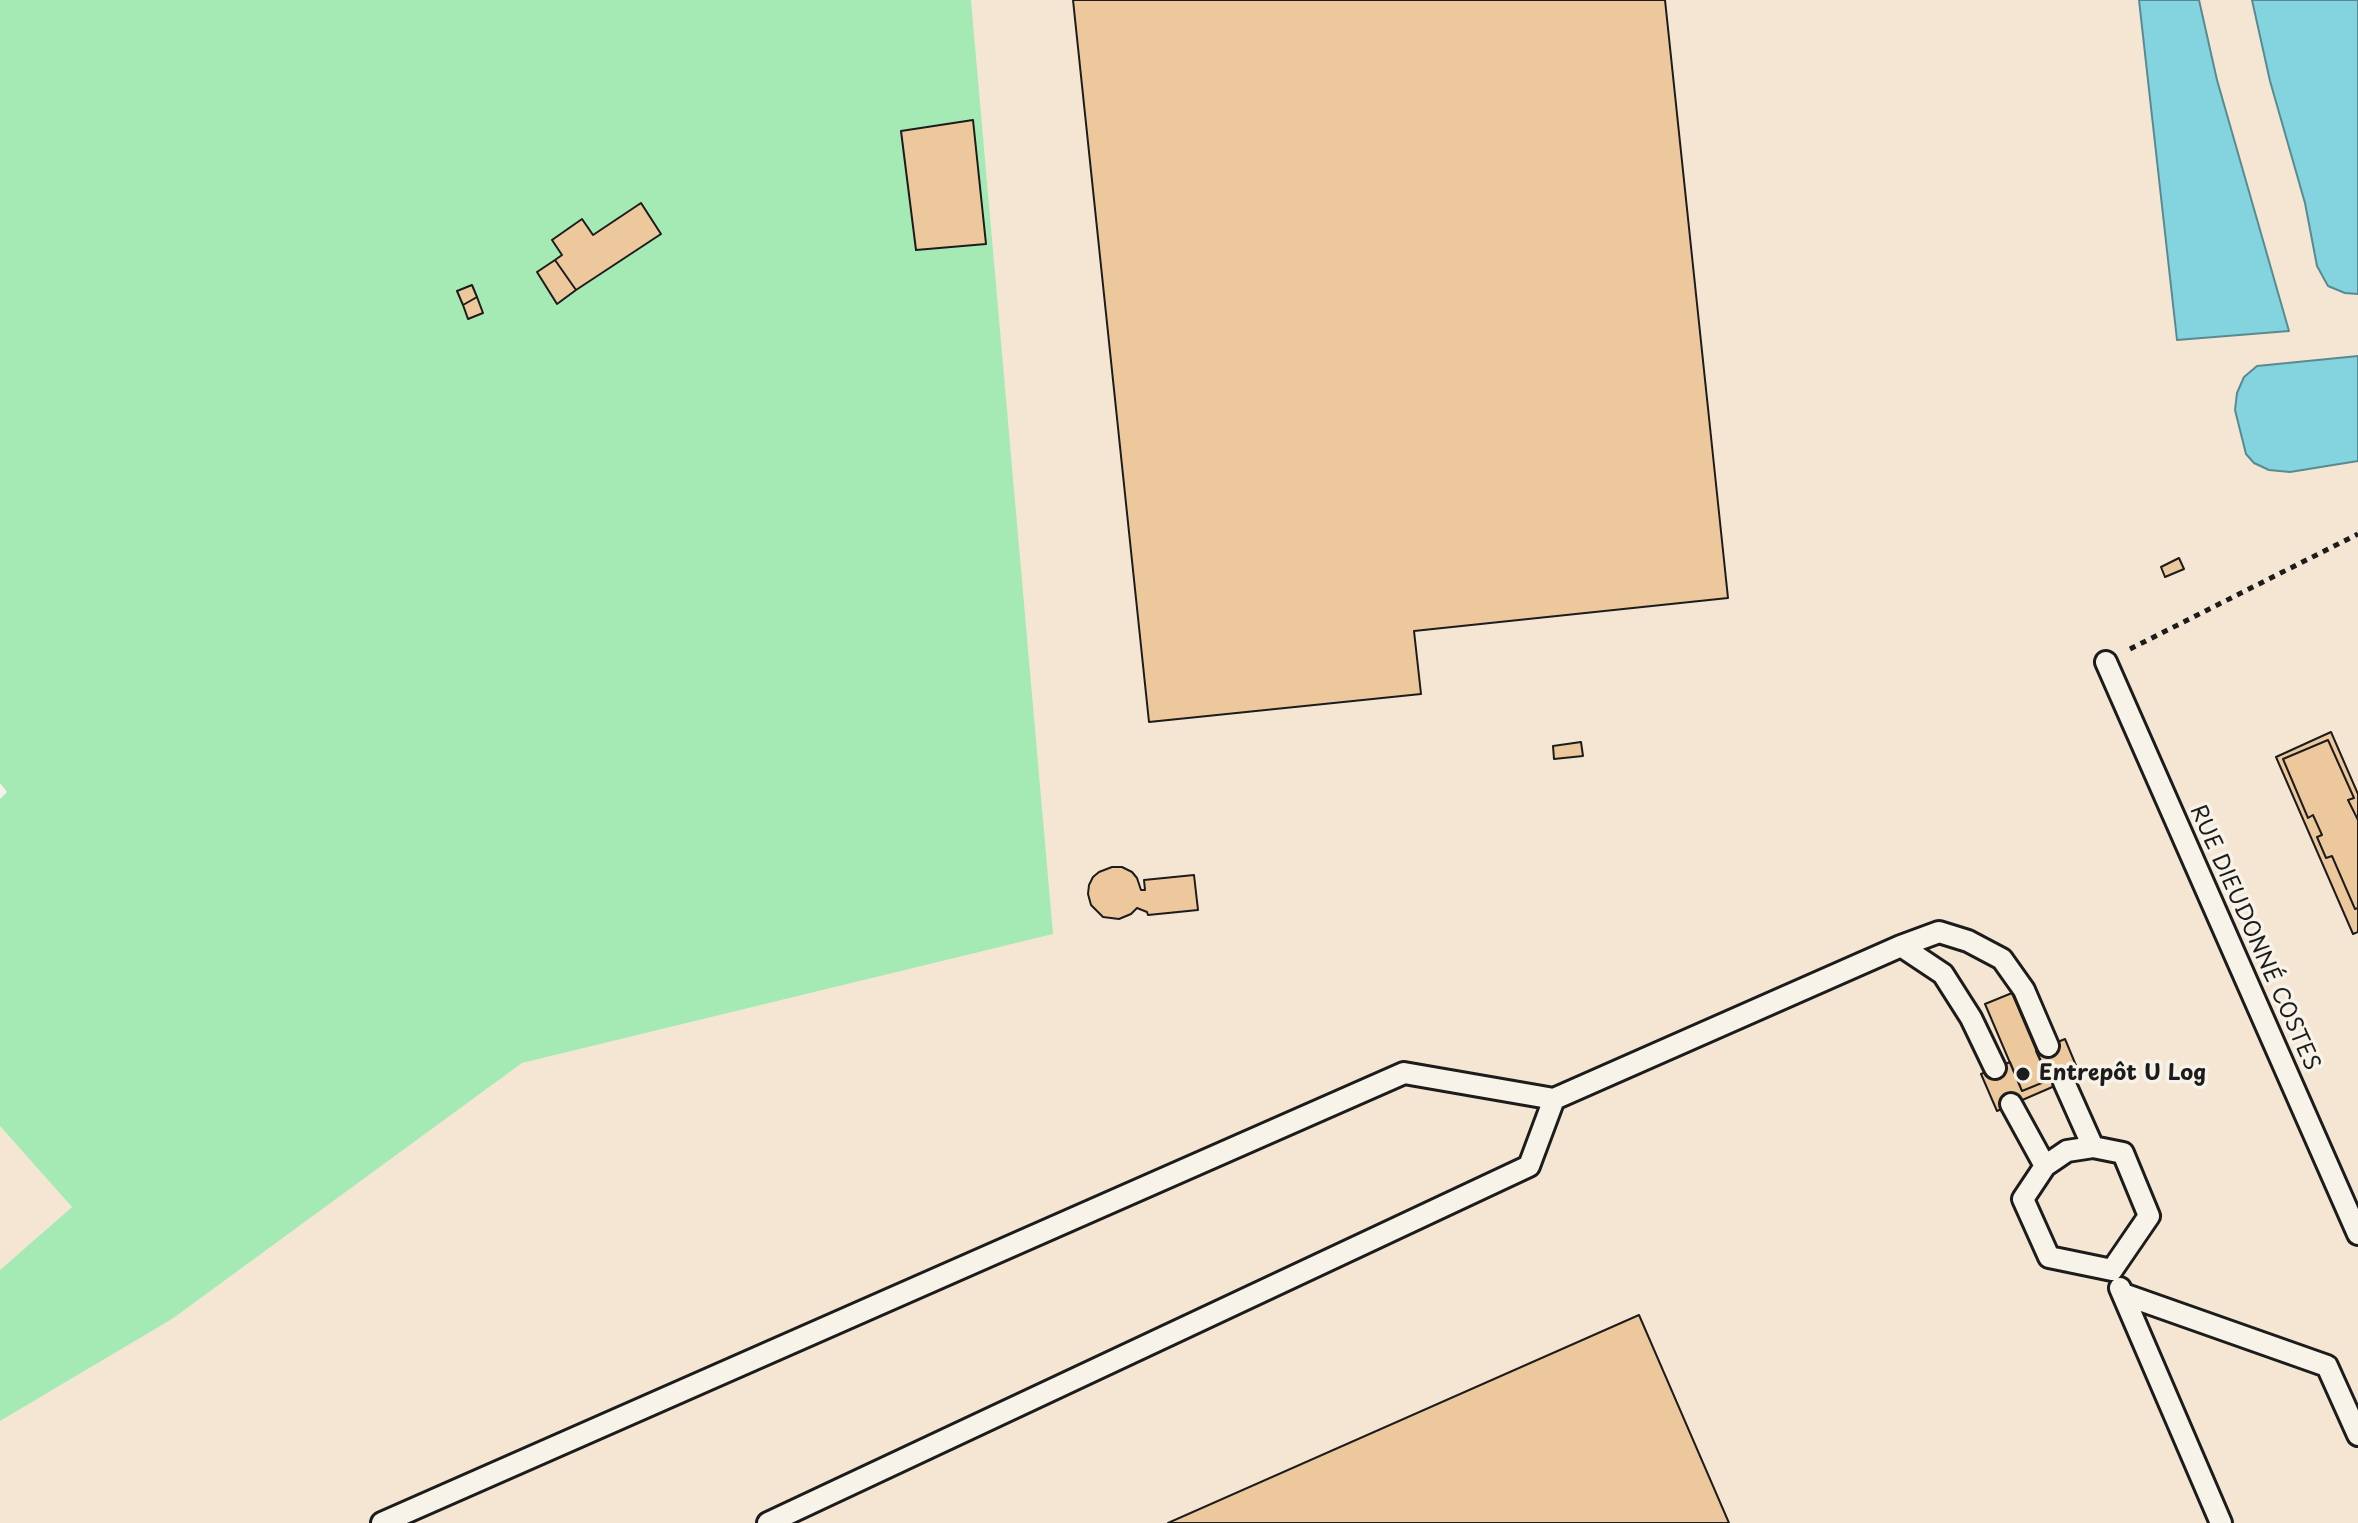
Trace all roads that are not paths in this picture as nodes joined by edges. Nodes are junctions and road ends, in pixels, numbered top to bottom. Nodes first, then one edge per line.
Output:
1 (2106, 662) road end
2 (1901, 946) junction
3 (2048, 1046) dead end
4 (1995, 1068) dead end
5 (2064, 1082) dead end
6 (1554, 1099) junction
7 (2011, 1104) dead end
8 (2093, 1147) junction
9 (2045, 1166) junction
10 (2358, 1234) edge
11 (2112, 1270) junction
12 (2123, 1294) junction
13 (2358, 1435) edge
14 (382, 1523) edge
15 (768, 1523) edge
16 (2221, 1523) edge

1 - 10 lane, RUE DIEUDONNÉ COSTES
2 - 3 lane
2 - 4 lane
2 - 6 lane
5 - 8 lane
6 - 14 lane
6 - 15 lane
7 - 9 lane
8 - 9 lane
8 - 11 lane
9 - 11 lane
11 - 12 lane
12 - 13 lane
12 - 16 lane

